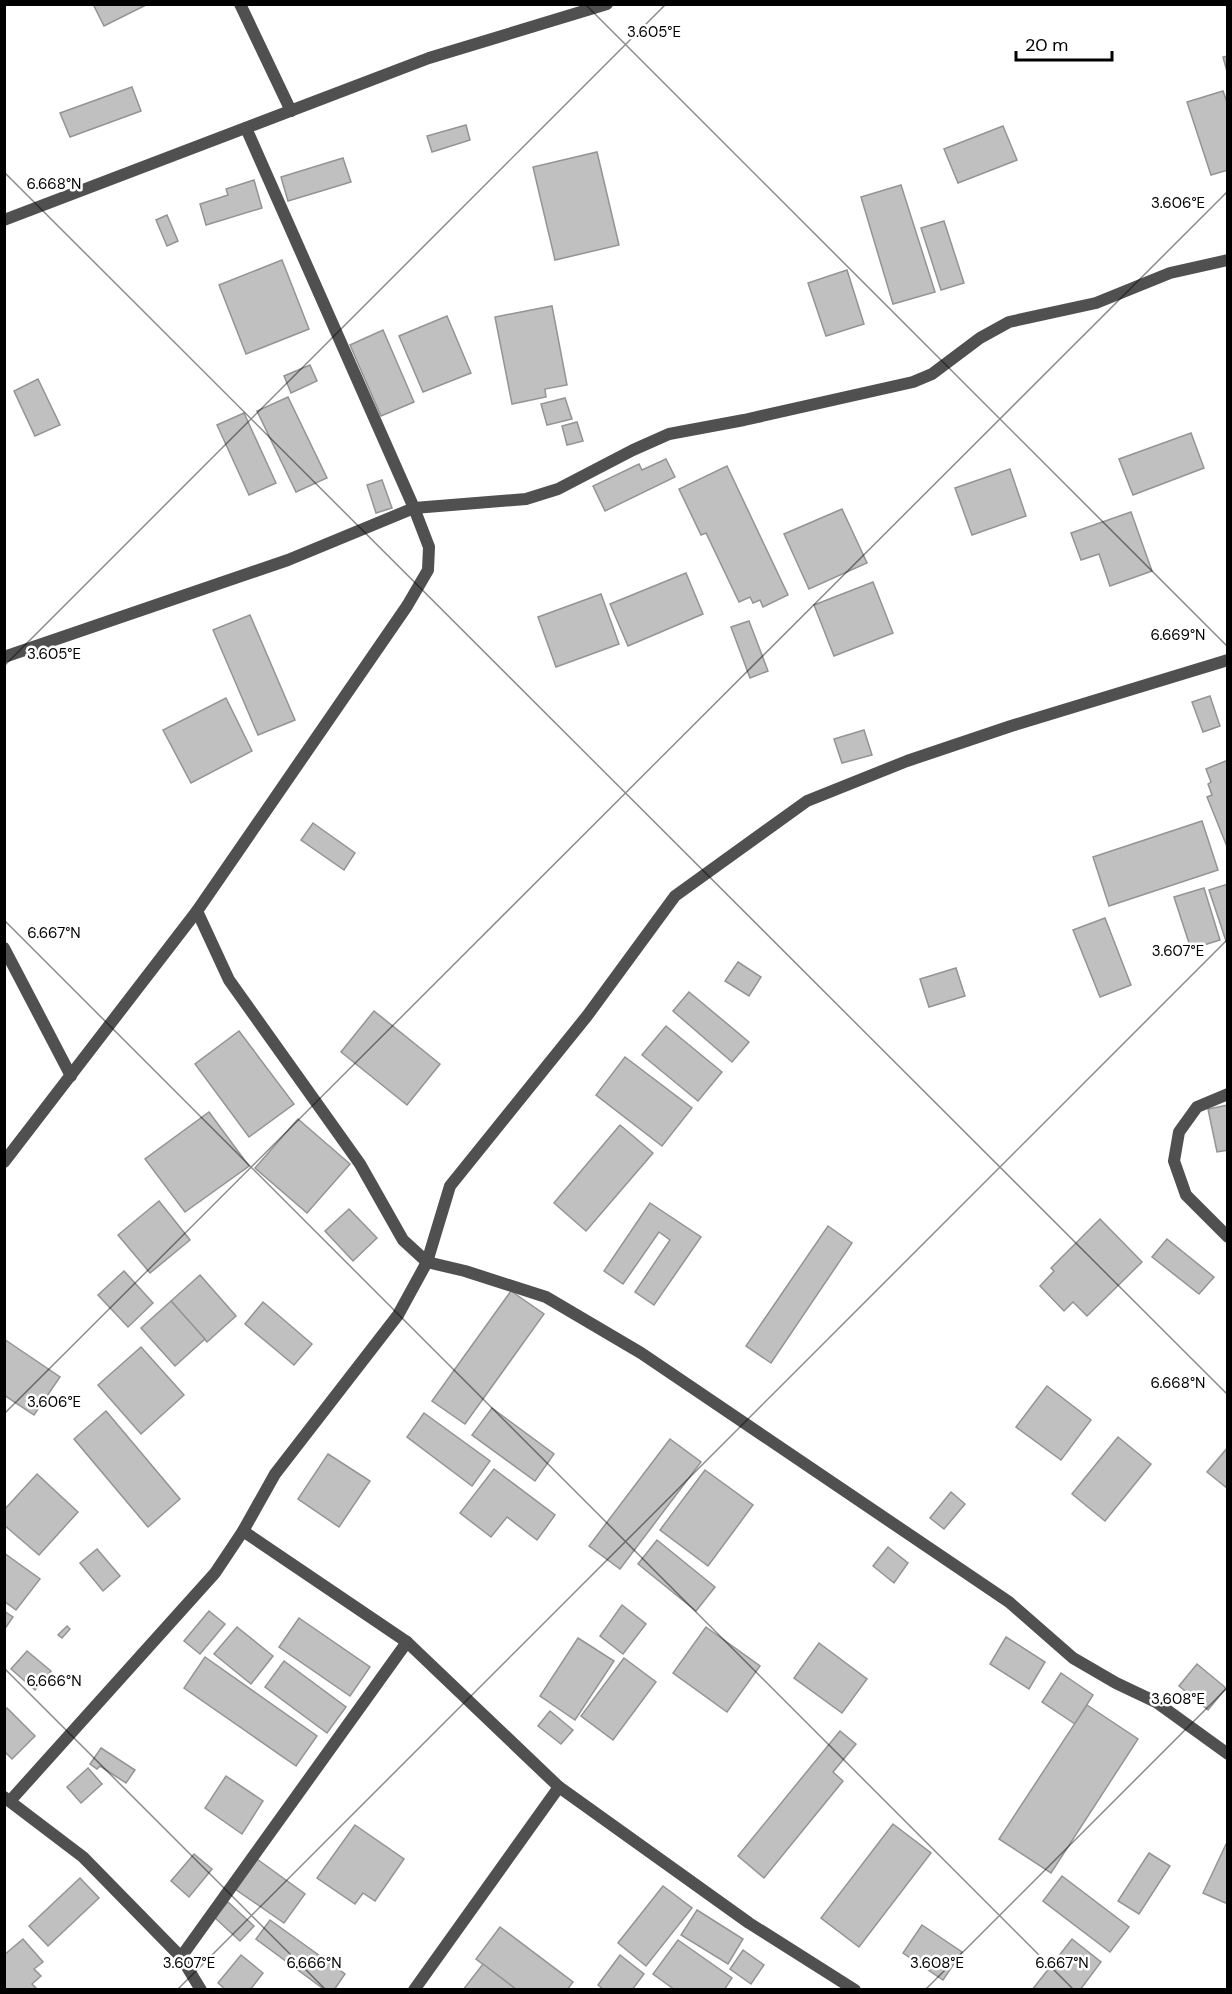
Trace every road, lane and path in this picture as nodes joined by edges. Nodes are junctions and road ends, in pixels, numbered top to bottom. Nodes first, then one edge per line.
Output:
1 (240, 4) edge
2 (607, 4) edge
3 (291, 111) junction
4 (246, 128) junction
5 (4, 220) edge
6 (1227, 260) edge
7 (414, 508) junction
8 (4, 657) edge
9 (1227, 660) edge
10 (197, 911) junction
11 (4, 948) edge
12 (71, 1076) junction
13 (1227, 1094) edge
14 (4, 1162) edge
15 (1227, 1237) edge
16 (427, 1262) junction
17 (243, 1531) junction
18 (406, 1642) junction
19 (1227, 1754) edge
20 (560, 1787) junction
21 (7, 1799) edge
22 (181, 1957) junction
23 (201, 1989) edge
24 (414, 1989) edge
25 (855, 1989) edge

1 - 3 street
2 - 3 street
3 - 4 street
4 - 5 street
4 - 7 street
6 - 7 street
7 - 8 street
7 - 10 street
9 - 16 street
10 - 12 street
10 - 16 street
11 - 12 street
12 - 14 street
13 - 15 street
16 - 17 street
16 - 19 street
17 - 18 street
17 - 21 street
18 - 20 street
18 - 22 street
20 - 24 street
20 - 25 street
21 - 22 street
22 - 23 street

